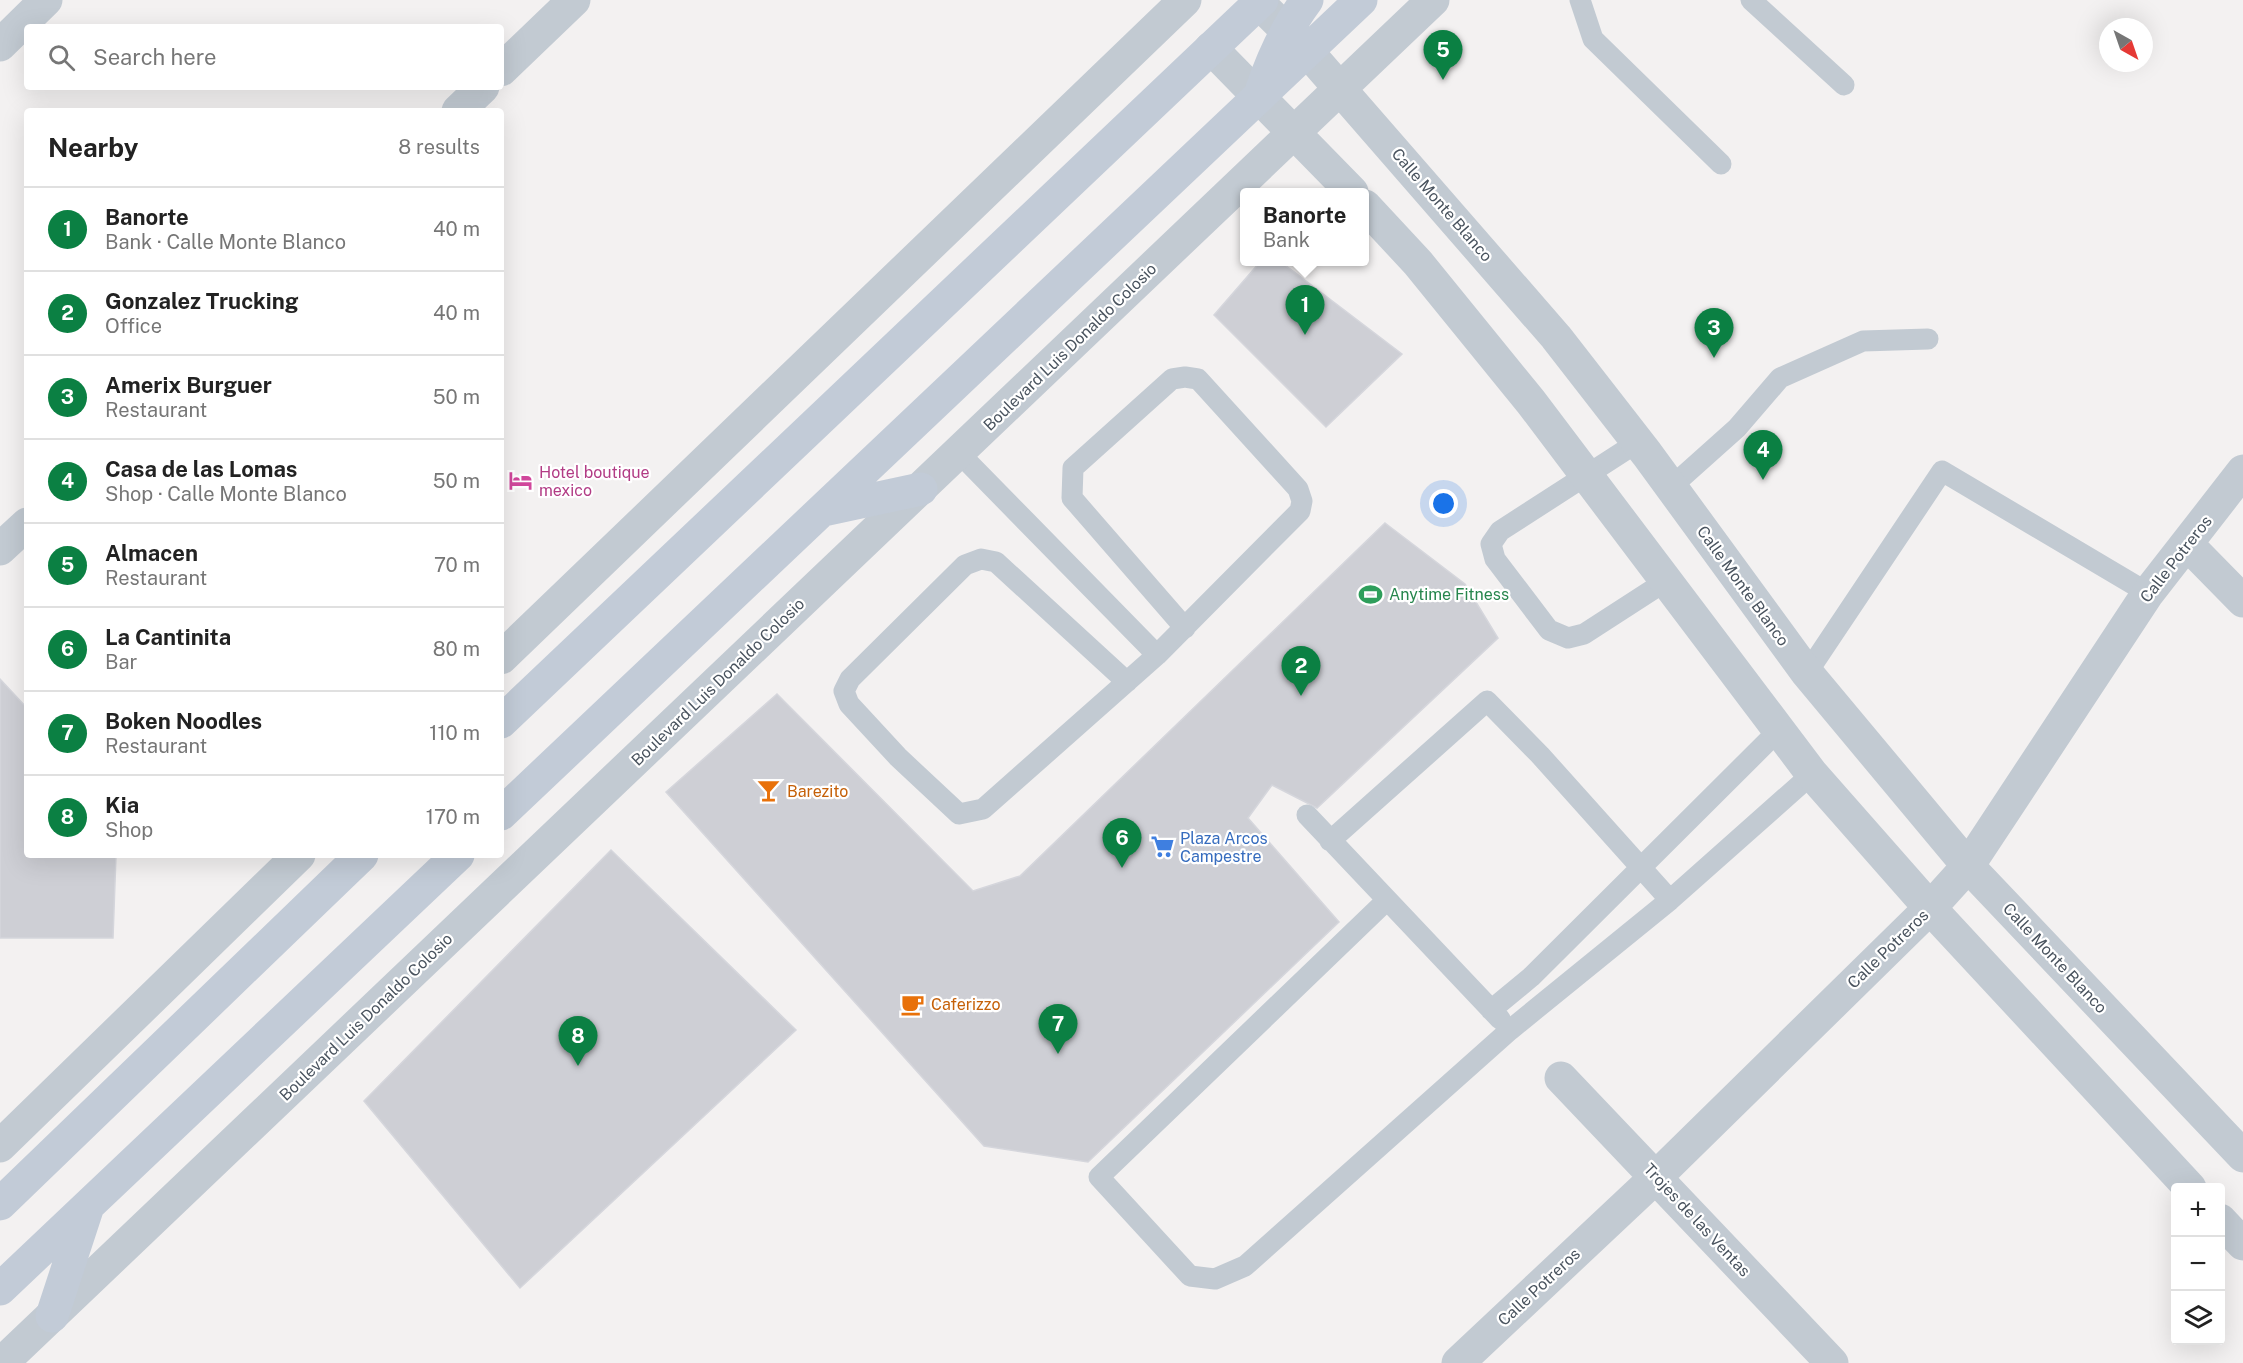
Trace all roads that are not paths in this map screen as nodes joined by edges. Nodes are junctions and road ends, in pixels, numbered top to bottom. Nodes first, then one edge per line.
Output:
1 (46, 0) edge
2 (574, 0) edge
3 (1307, 0) edge
4 (1361, 0) edge
5 (1433, 0) edge
6 (1580, 0) edge
7 (1751, 0) edge
8 (1260, 1) edge
9 (1170, 5) edge
10 (1297, 40) junction
11 (0, 45) edge
12 (1211, 48) junction
13 (504, 67) edge
14 (1844, 85) dead end
15 (1340, 88) junction
16 (480, 90) edge
17 (1260, 96) junction
18 (461, 108) edge
19 (1296, 133) junction
20 (1721, 164) dead end
21 (1348, 188) edge
22 (1369, 210) edge
23 (1928, 339) dead end
24 (1638, 442) junction
25 (959, 453) junction
26 (2243, 471) edge
27 (1587, 476) junction
28 (1671, 487) junction
29 (921, 489) junction
30 (823, 510) junction
31 (24, 527) edge
32 (2188, 545) junction
33 (0, 549) edge
34 (1666, 581) junction
35 (2148, 593) junction
36 (2243, 601) edge
37 (1185, 628) junction
38 (504, 655) edge
39 (1157, 655) junction
40 (1807, 673) junction
41 (1127, 682) junction
42 (504, 719) edge
43 (1778, 731) junction
44 (1812, 774) junction
45 (504, 811) edge
46 (1307, 815) dead end
47 (1330, 841) junction
48 (296, 858) edge
49 (359, 858) edge
50 (455, 858) edge
51 (1968, 866) junction
52 (1641, 867) junction
53 (1386, 900) junction
54 (1670, 900) junction
55 (1930, 908) junction
56 (1491, 1010) junction
57 (1510, 1030) junction
58 (1561, 1077) dead end
59 (61, 1145) junction
60 (0, 1146) edge
61 (2243, 1156) edge
62 (1656, 1177) junction
63 (0, 1178) edge
64 (2185, 1183) edge
65 (0, 1203) edge
66 (88, 1205) junction
67 (2225, 1225) edge
68 (2243, 1244) edge
69 (0, 1289) edge
70 (52, 1316) junction
71 (2, 1363) edge
72 (1458, 1363) edge
73 (1832, 1363) edge

1 - 11 street
2 - 13 street
3 - 10 main road
4 - 10 main road
5 - 15 street, Boulevard Luis Donaldo Colosio
6 - 20 lane
7 - 14 lane
8 - 10 street, Calle Monte Blanco
8 - 12 main road
9 - 38 street
10 - 15 street, Calle Monte Blanco
10 - 17 main road
12 - 17 street
12 - 42 main road
15 - 19 street, Boulevard Luis Donaldo Colosio
15 - 24 street, Calle Monte Blanco
16 - 18 street
17 - 19 street
17 - 30 main road
19 - 21 street
19 - 25 street, Boulevard Luis Donaldo Colosio
22 - 27 street
23 - 28 lane
24 - 27 lane
24 - 28 street, Calle Monte Blanco
25 - 29 street, Boulevard Luis Donaldo Colosio
25 - 39 lane
26 - 32 street, Calle Potreros
27 - 34 street
27 - 34 lane
28 - 40 street, Calle Monte Blanco
29 - 30 main road
29 - 70 street, Boulevard Luis Donaldo Colosio
30 - 45 main road
31 - 33 street
32 - 35 street, Calle Potreros
32 - 36 street
34 - 43 street
35 - 40 lane
35 - 51 street, Calle Potreros
37 - 37 lane
37 - 39 lane
39 - 41 lane
40 - 51 street, Calle Monte Blanco
41 - 41 lane
43 - 44 street
43 - 52 lane
44 - 54 lane
44 - 55 street
46 - 47 lane
47 - 52 lane
47 - 53 lane
48 - 60 street
49 - 59 main road
50 - 66 main road
51 - 55 street, Calle Potreros
51 - 61 street, Calle Monte Blanco
52 - 54 lane
52 - 56 lane
53 - 56 lane
53 - 57 lane
54 - 57 lane
55 - 62 street, Calle Potreros
55 - 64 street
56 - 57 lane
58 - 62 street, Trojes de las Ventas
59 - 63 main road
59 - 65 main road
62 - 72 street, Calle Potreros
62 - 73 street, Trojes de las Ventas
66 - 69 main road
66 - 70 main road
67 - 68 street
70 - 71 street, Boulevard Luis Donaldo Colosio

